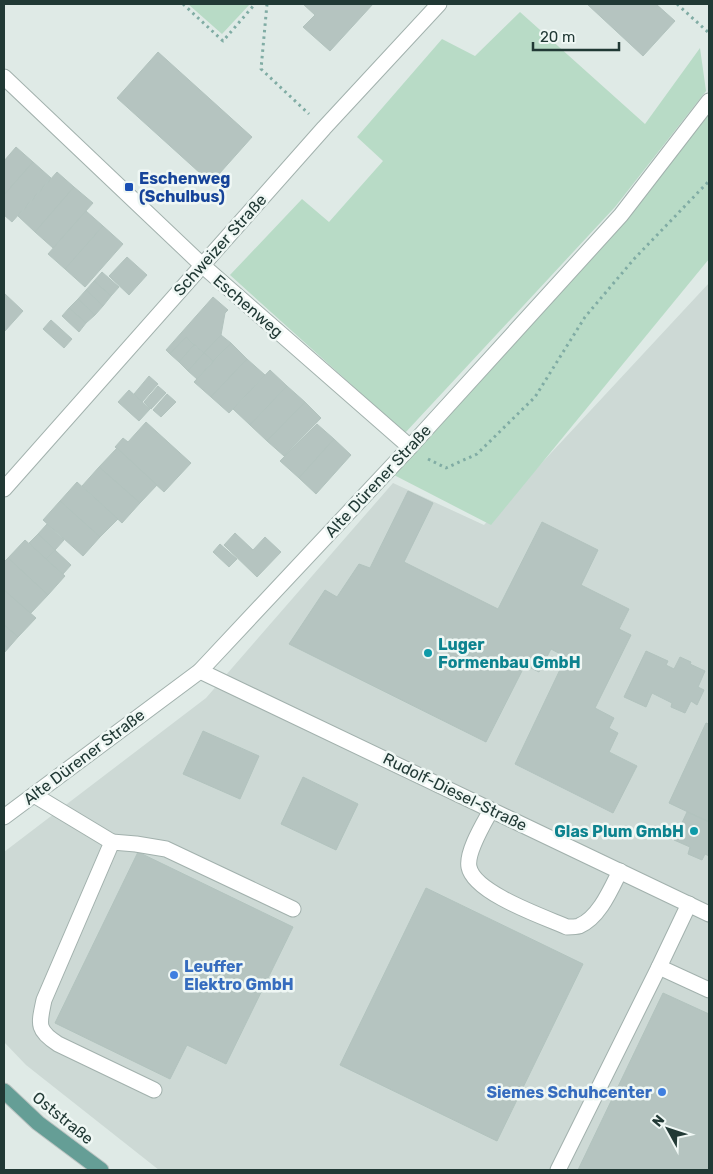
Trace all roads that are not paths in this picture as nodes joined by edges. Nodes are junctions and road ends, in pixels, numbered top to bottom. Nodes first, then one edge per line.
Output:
1 (439, 4) edge
2 (4, 76) edge
3 (709, 101) edge
4 (202, 265) junction
5 (410, 447) junction
6 (4, 489) edge
7 (200, 671) junction
8 (34, 795) junction
9 (491, 810) junction
10 (4, 817) edge
11 (112, 842) junction
12 (620, 871) junction
13 (689, 904) junction
14 (293, 909) dead end
15 (709, 914) edge
16 (658, 966) junction
17 (709, 990) edge
18 (154, 1090) dead end
19 (4, 1091) edge
20 (94, 1168) edge
21 (558, 1170) edge

1 - 4 street, Schweizer Straße
2 - 4 street, Eschenweg
3 - 5 street, Alte Dürener Straße
4 - 5 street, Eschenweg
4 - 6 street, Schweizer Straße
5 - 7 street, Alte Dürener Straße
7 - 8 street, Alte Dürener Straße
7 - 9 street, Rudolf-Diesel-Straße
8 - 10 street, Alte Dürener Straße
8 - 11 street
9 - 12 street, Rudolf-Diesel-Straße
9 - 12 street
11 - 14 street
11 - 18 street
12 - 13 street, Rudolf-Diesel-Straße
13 - 15 street, Rudolf-Diesel-Straße
13 - 16 street
16 - 17 street
16 - 21 street
19 - 20 main road, Oststraße

